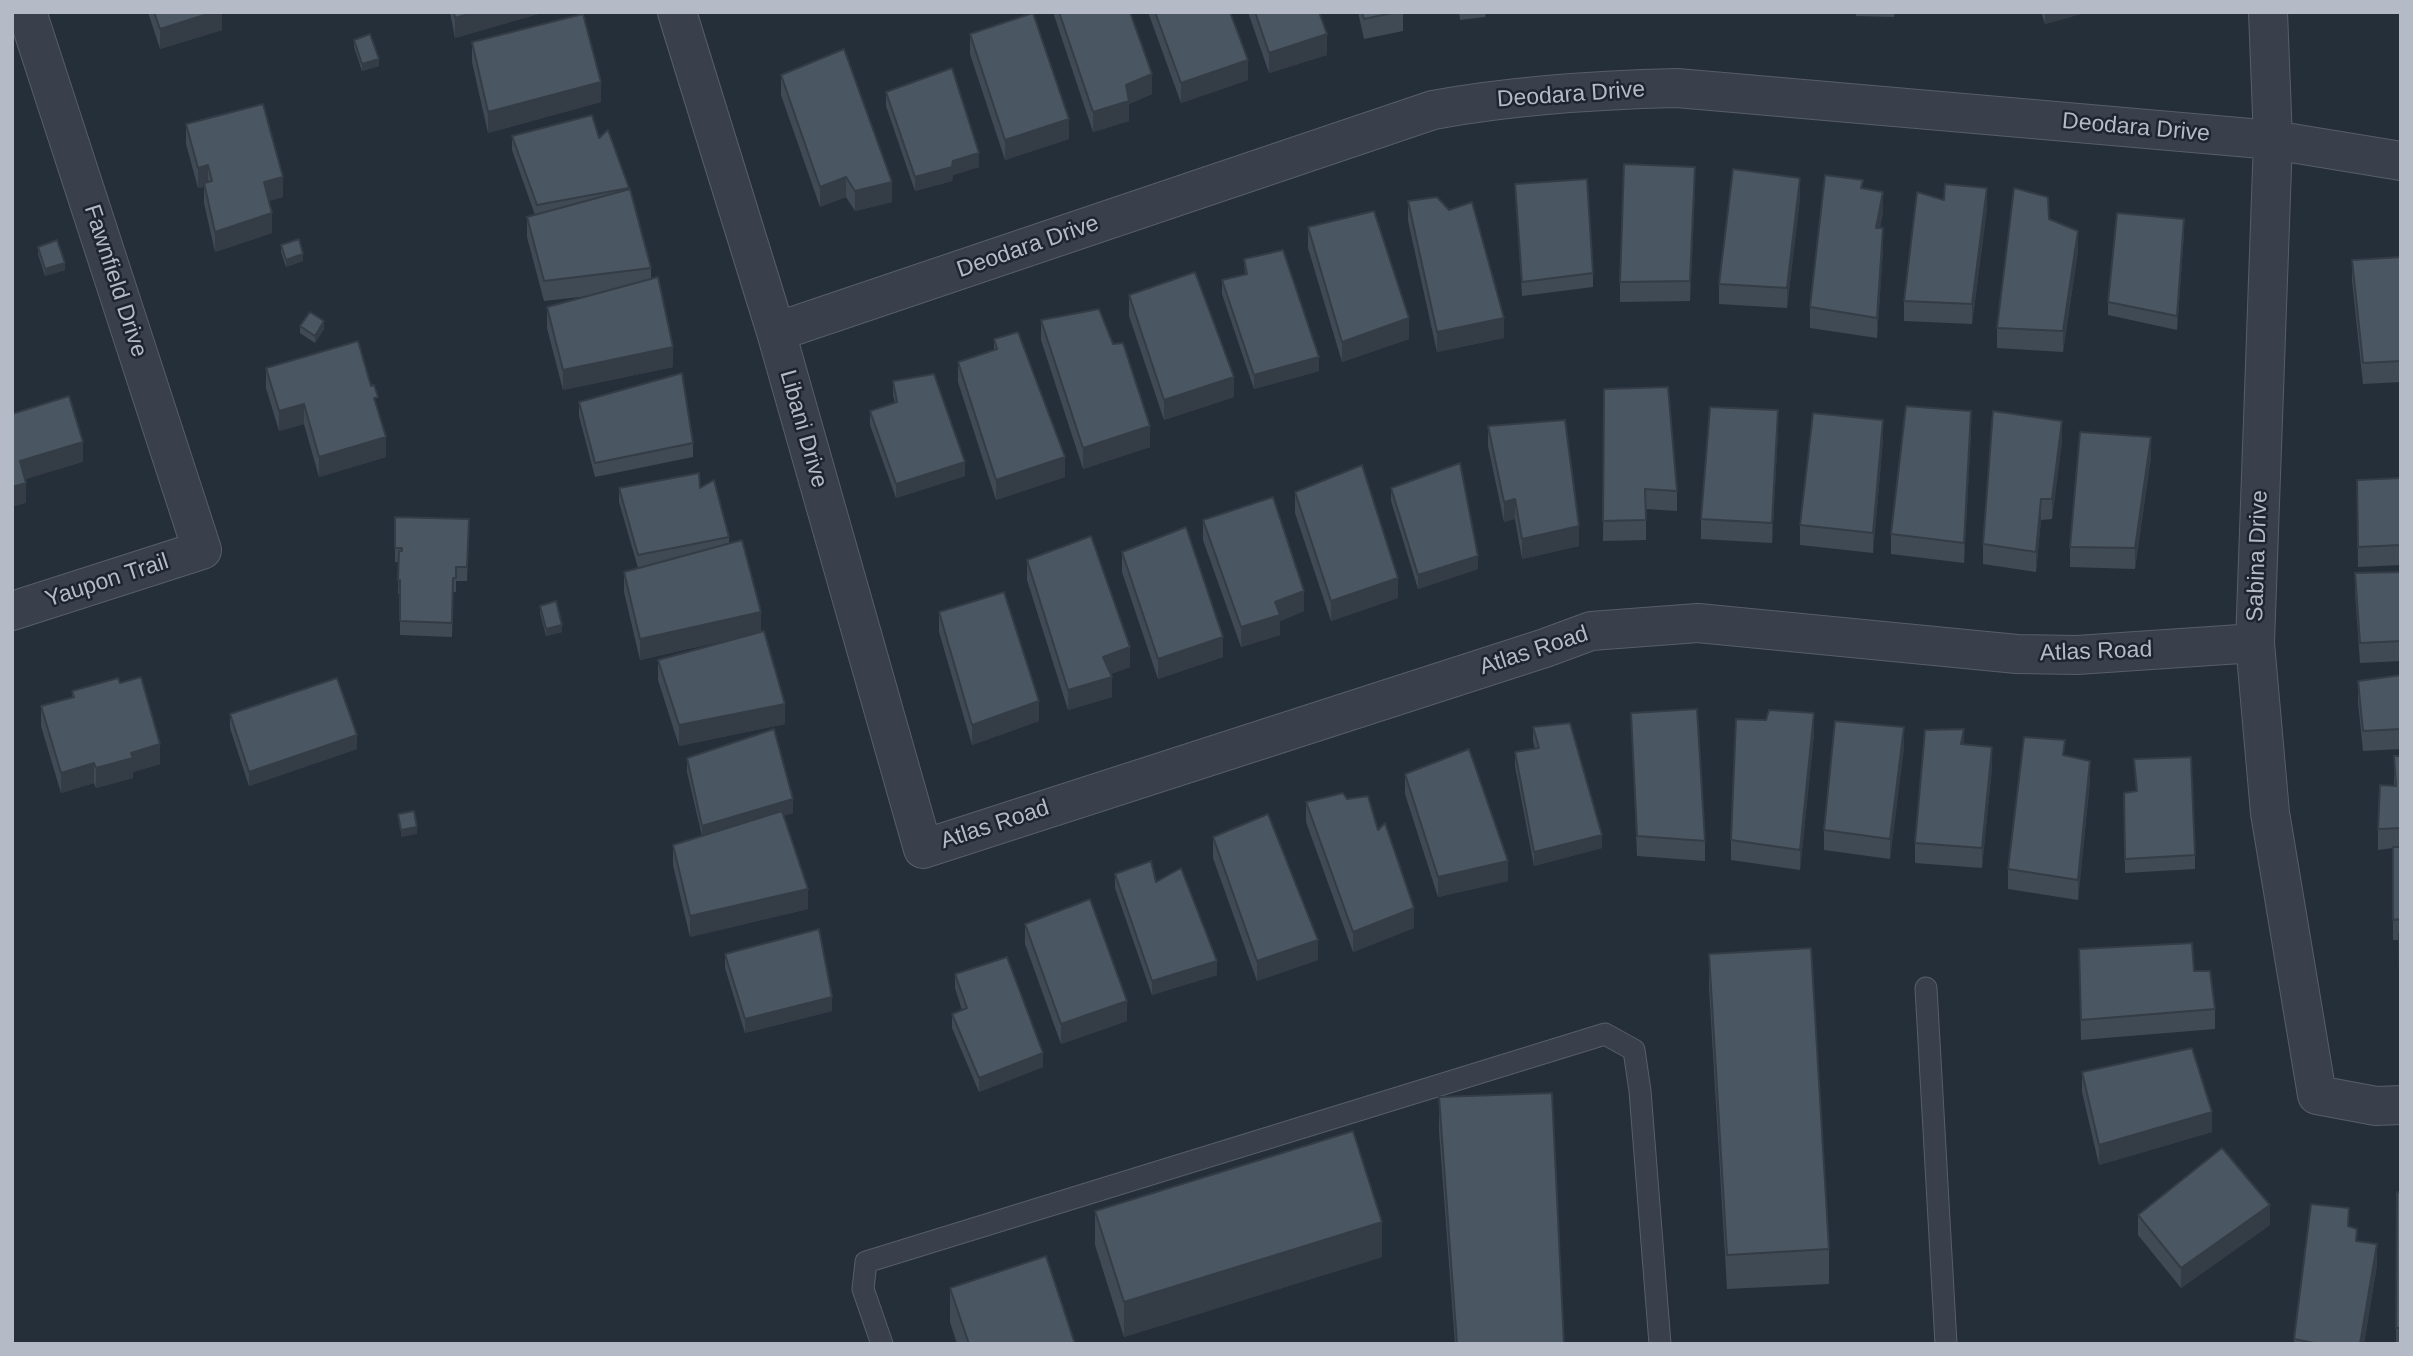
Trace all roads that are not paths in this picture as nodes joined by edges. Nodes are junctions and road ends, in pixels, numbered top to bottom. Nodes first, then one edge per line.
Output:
1 (27, 12) edge
2 (677, 12) edge
3 (2267, 12) edge
4 (2273, 140) junction
5 (2401, 160) edge
6 (776, 332) junction
7 (202, 550) joint
8 (12, 611) edge
9 (2255, 643) junction
10 (923, 849) joint
11 (1926, 988) dead end
12 (2401, 1105) edge
13 (882, 1344) edge
14 (1660, 1344) edge
15 (1946, 1344) edge

1 - 7 street, Fawnfield Drive
2 - 6 street, Libani Drive
3 - 4 street, Sabina Drive
4 - 5 street, Deodara Drive
4 - 6 street, Deodara Drive
4 - 9 street, Sabina Drive
6 - 10 street, Libani Drive
7 - 8 street, Yaupon Trail
9 - 10 street, Atlas Road
9 - 12 street, Sabina Drive
11 - 15 lane
13 - 14 lane

